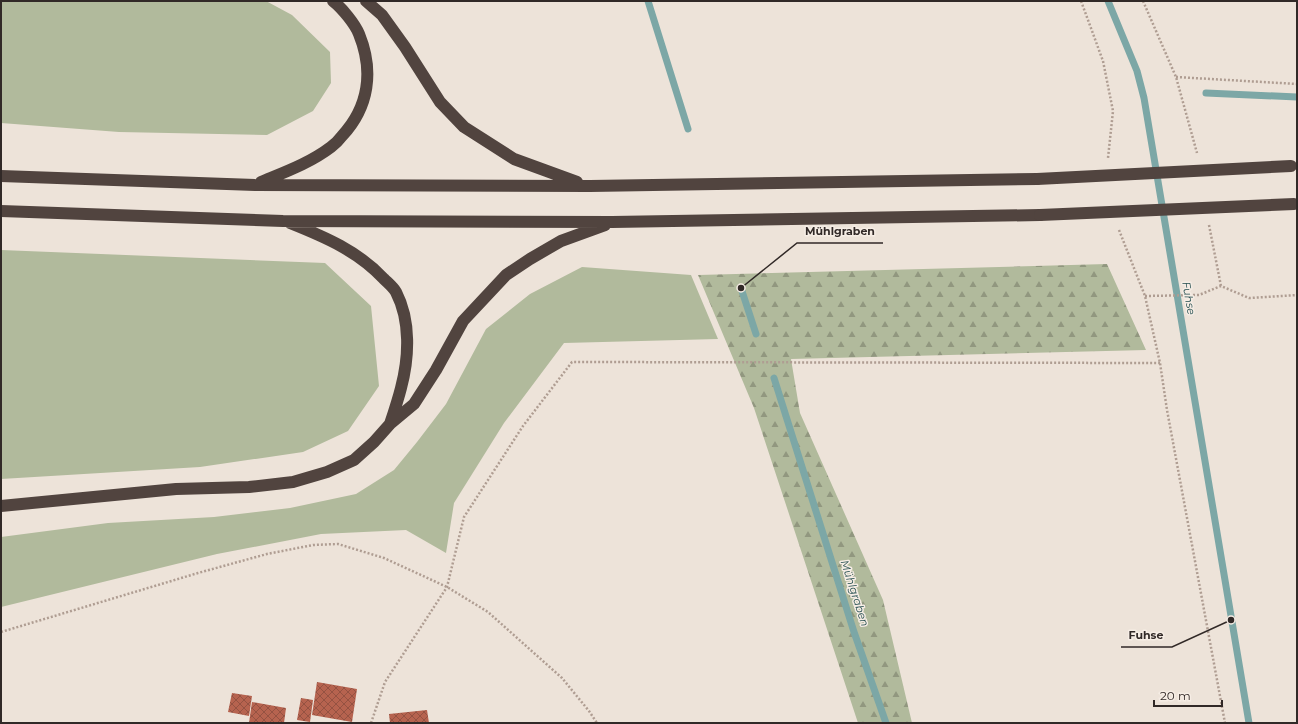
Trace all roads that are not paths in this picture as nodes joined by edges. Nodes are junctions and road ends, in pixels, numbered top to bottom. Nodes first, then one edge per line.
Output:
1 (333, 1) edge
2 (366, 1) edge
3 (1294, 166) edge
4 (1, 176) edge
5 (255, 185) junction
6 (590, 186) junction
7 (1295, 204) edge
8 (1, 211) edge
9 (283, 221) junction
10 (612, 222) junction
11 (390, 424) junction
12 (1, 506) edge

1 - 5 highway
2 - 6 highway
3 - 6 highway, bridge
4 - 5 highway
5 - 6 highway
7 - 10 highway, bridge
8 - 9 highway
9 - 10 highway
9 - 11 highway
10 - 11 highway
11 - 12 highway

